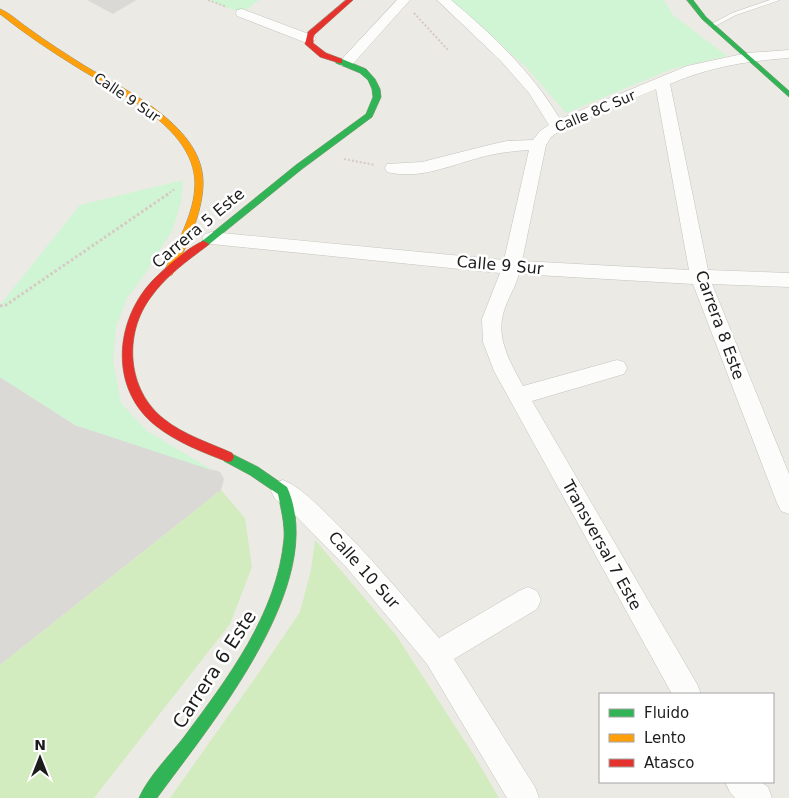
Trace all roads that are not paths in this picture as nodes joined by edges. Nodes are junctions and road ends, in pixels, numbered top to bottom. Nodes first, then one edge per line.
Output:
1 (350, 0) edge
2 (403, 0) edge
3 (443, 0) edge
4 (690, 0) edge
5 (778, 0) edge
6 (0, 11) edge
7 (242, 13) dead end
8 (711, 26) junction
9 (309, 39) junction
10 (789, 54) edge
11 (747, 57) junction
12 (346, 63) junction
13 (662, 80) junction
14 (789, 95) edge
15 (557, 126) junction
16 (538, 145) junction
17 (393, 168) road end
18 (211, 238) junction
19 (511, 267) junction
20 (168, 273) junction
21 (700, 277) junction
22 (789, 280) edge
23 (617, 368) dead end
24 (518, 396) junction
25 (142, 404) joint
26 (283, 491) junction
27 (789, 503) edge
28 (528, 600) dead end
29 (436, 655) junction
30 (685, 693) edge
31 (741, 783) edge
32 (147, 798) edge
33 (524, 798) edge
34 (757, 798) edge

1 - 9 street
2 - 12 street
3 - 15 street
4 - 8 street
5 - 8 lane
6 - 20 street, Calle 9 Sur
7 - 9 street
8 - 11 street
9 - 12 street
10 - 11 street, Calle 8C Sur
11 - 13 street, Calle 8C Sur
11 - 14 street
12 - 18 street, Carrera 5 Este
13 - 15 street, Calle 8C Sur
13 - 21 street, Carrera 8 Este
15 - 16 street, Calle 8C Sur
16 - 17 street, Calle 8C Sur
16 - 19 street, Transversal 7 Este
18 - 19 street, Calle 9 Sur
18 - 20 street, Carrera 5 Este
19 - 21 street, Calle 9 Sur
19 - 24 street, Transversal 7 Este
20 - 25 street, Carrera 5 Este
21 - 22 street, Calle 9 Sur
21 - 27 street, Carrera 8 Este
23 - 24 street
24 - 30 street, Transversal 7 Este
25 - 26 street, Calle 10 Sur
26 - 29 street, Calle 10 Sur
26 - 32 street, Carrera 6 Este
28 - 29 street
29 - 33 street, Calle 10 Sur
31 - 34 street

